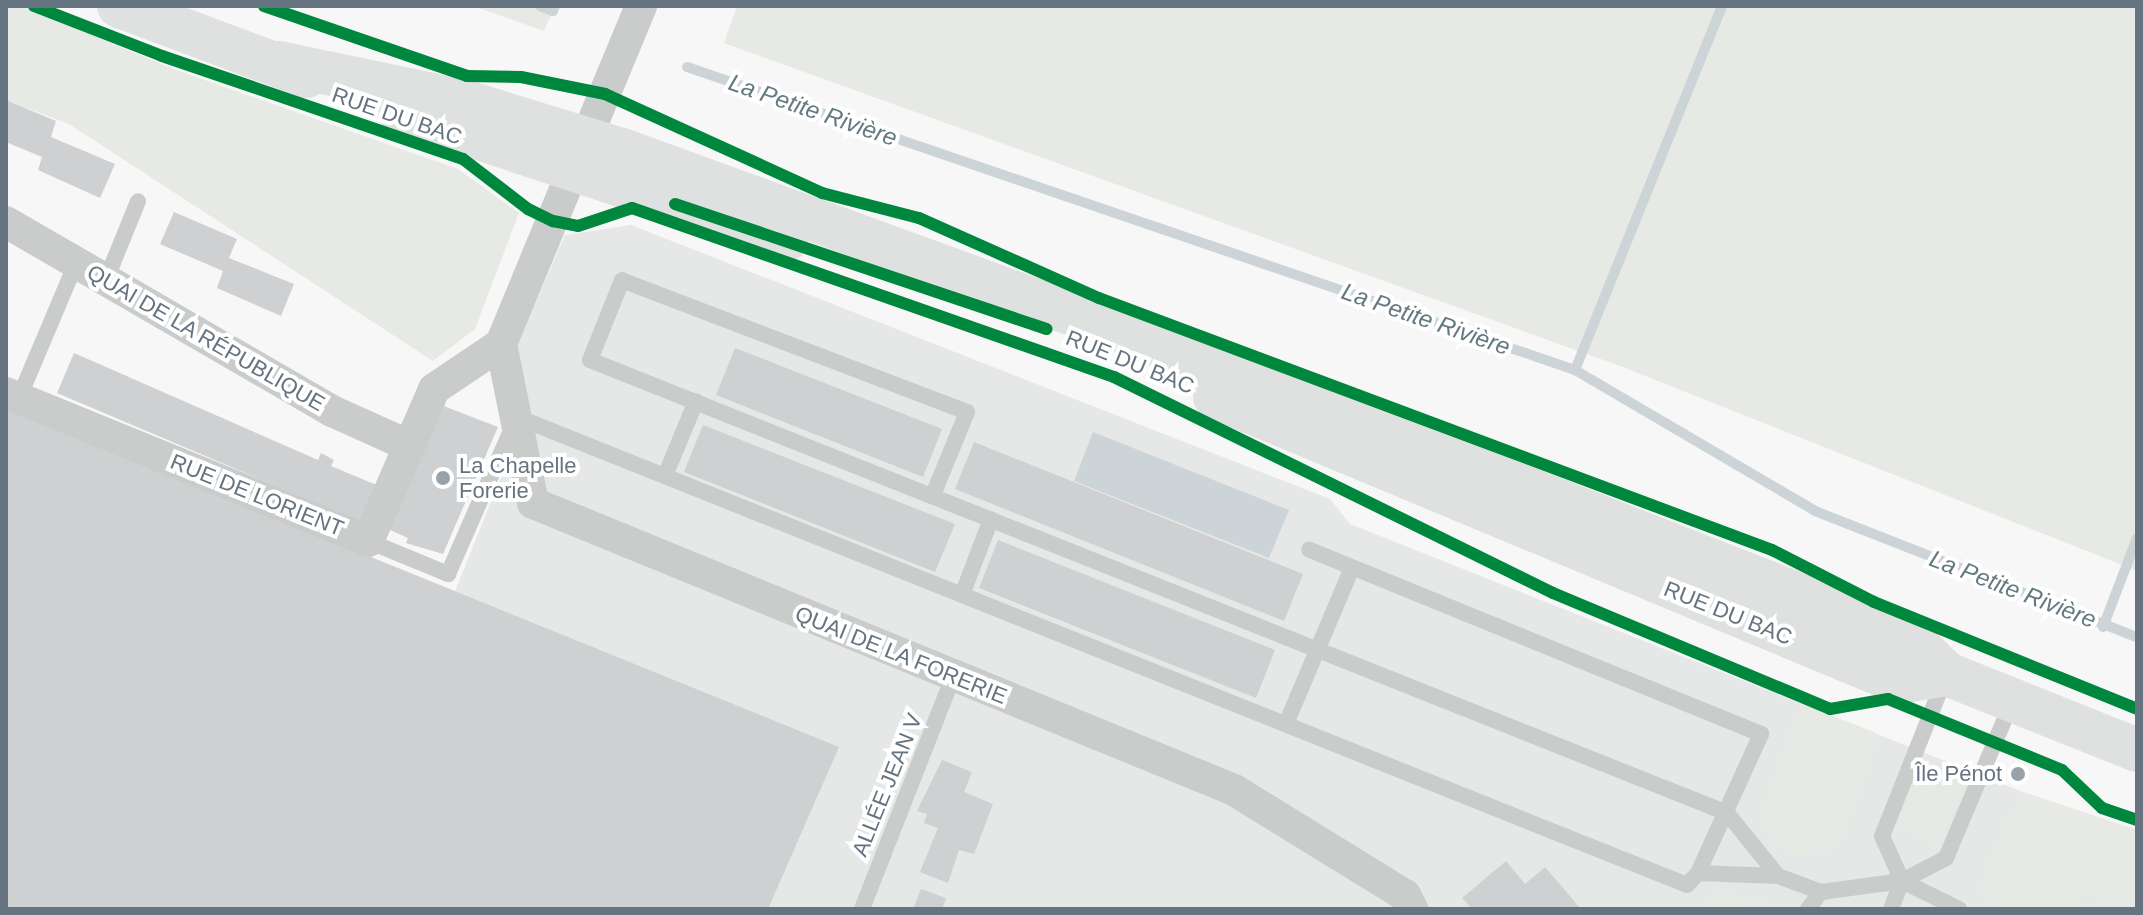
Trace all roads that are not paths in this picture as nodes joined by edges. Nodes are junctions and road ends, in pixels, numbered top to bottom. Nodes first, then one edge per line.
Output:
1 (119, 6) edge
2 (641, 6) edge
3 (580, 155) junction
4 (138, 201) dead end
5 (6, 222) edge
6 (76, 263) junction
7 (106, 280) junction
8 (501, 344) junction
9 (12, 395) edge
10 (696, 401) junction
11 (517, 417) junction
12 (410, 446) junction
13 (665, 476) junction
14 (933, 495) junction
15 (991, 519) junction
16 (368, 541) junction
17 (1309, 550) dead end
18 (1352, 568) junction
19 (962, 595) junction
20 (1318, 648) junction
21 (1947, 674) junction
22 (953, 677) junction
23 (2014, 699) junction
24 (1286, 724) junction
25 (2137, 750) edge
26 (1727, 813) junction
27 (1698, 873) junction
28 (1778, 876) junction
29 (1902, 881) junction
30 (1821, 892) junction
31 (1408, 902) edge
32 (862, 909) edge
33 (1808, 909) edge
34 (1891, 909) edge
35 (1959, 909) edge

1 - 3 main road, RUE DU BAC
2 - 3 street
3 - 8 street
3 - 21 main road, RUE DU BAC
4 - 7 lane
5 - 6 street, QUAI DE LA RÉPUBLIQUE
6 - 7 street, QUAI DE LA RÉPUBLIQUE
6 - 9 lane
7 - 12 street, QUAI DE LA RÉPUBLIQUE
8 - 11 street, QUAI DE LA FORERIE
8 - 12 street, RUE DE LORIENT
9 - 16 street, RUE DE LORIENT
10 - 13 lane
10 - 14 lane
10 - 14 lane
11 - 13 lane
11 - 16 lane
11 - 22 street, QUAI DE LA FORERIE
12 - 16 street, RUE DE LORIENT
13 - 19 lane
14 - 15 lane
15 - 19 lane
15 - 20 lane
17 - 18 lane
18 - 20 lane
18 - 26 lane
19 - 24 lane
20 - 24 lane
20 - 26 lane
21 - 23 main road, RUE DU BAC
21 - 29 lane
22 - 31 street, QUAI DE LA FORERIE
22 - 32 lane, ALLÉE JEAN V
23 - 25 main road, RUE DU BAC
23 - 29 lane
24 - 27 lane
26 - 27 lane
26 - 28 lane
27 - 28 lane
28 - 30 lane
29 - 30 lane
29 - 34 lane
29 - 35 lane
30 - 33 lane

